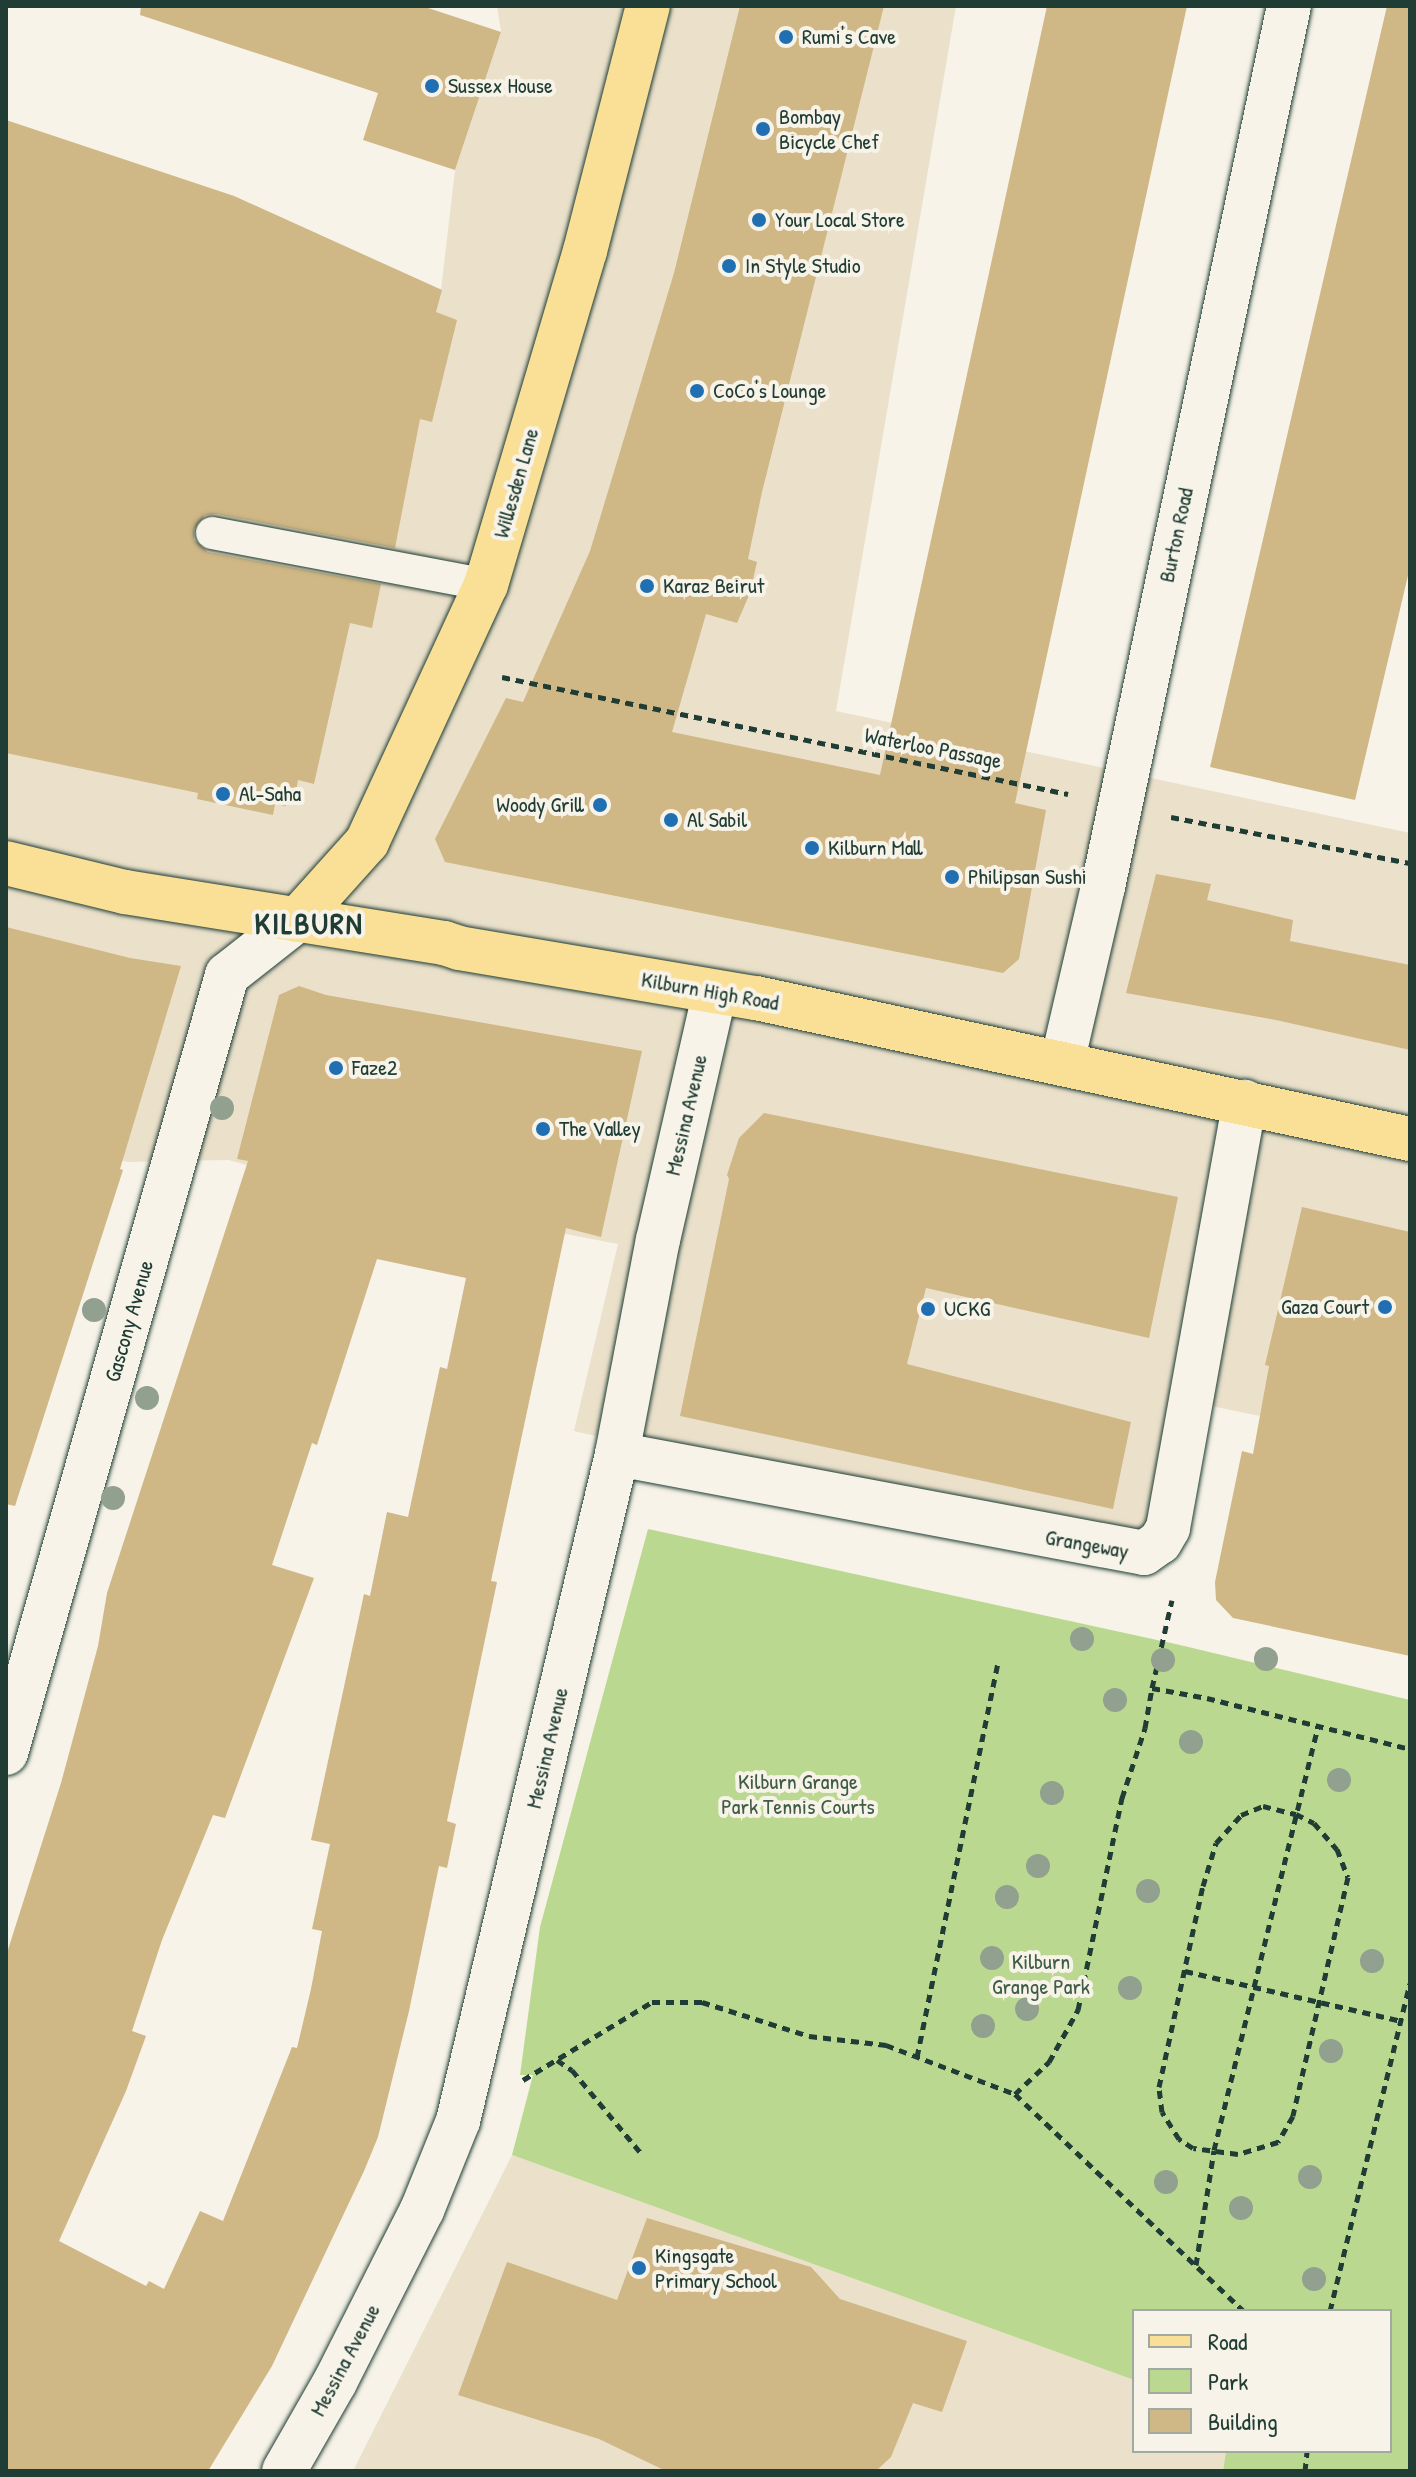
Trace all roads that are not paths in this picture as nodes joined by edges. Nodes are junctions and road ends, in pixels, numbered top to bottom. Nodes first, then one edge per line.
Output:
1 (648, 6) edge
2 (1289, 6) edge
3 (212, 533) dead end
4 (486, 585) junction
5 (6, 863) edge
6 (297, 920) junction
7 (715, 992) junction
8 (1062, 1063) junction
9 (1245, 1102) junction
10 (1410, 1139) edge
11 (617, 1454) junction
12 (6, 1753) edge
13 (284, 2471) edge

1 - 4 main road, Willesden Lane
2 - 8 street, Burton Road
3 - 4 lane
4 - 6 main road, Willesden Lane
5 - 6 main road, Kilburn High Road
6 - 7 main road, Kilburn High Road
6 - 12 street, Gascony Avenue
7 - 8 main road, Kilburn High Road
7 - 11 street, Messina Avenue
8 - 9 main road, Kilburn High Road
9 - 10 main road, Kilburn High Road
9 - 11 street, Grangeway
11 - 13 street, Messina Avenue

